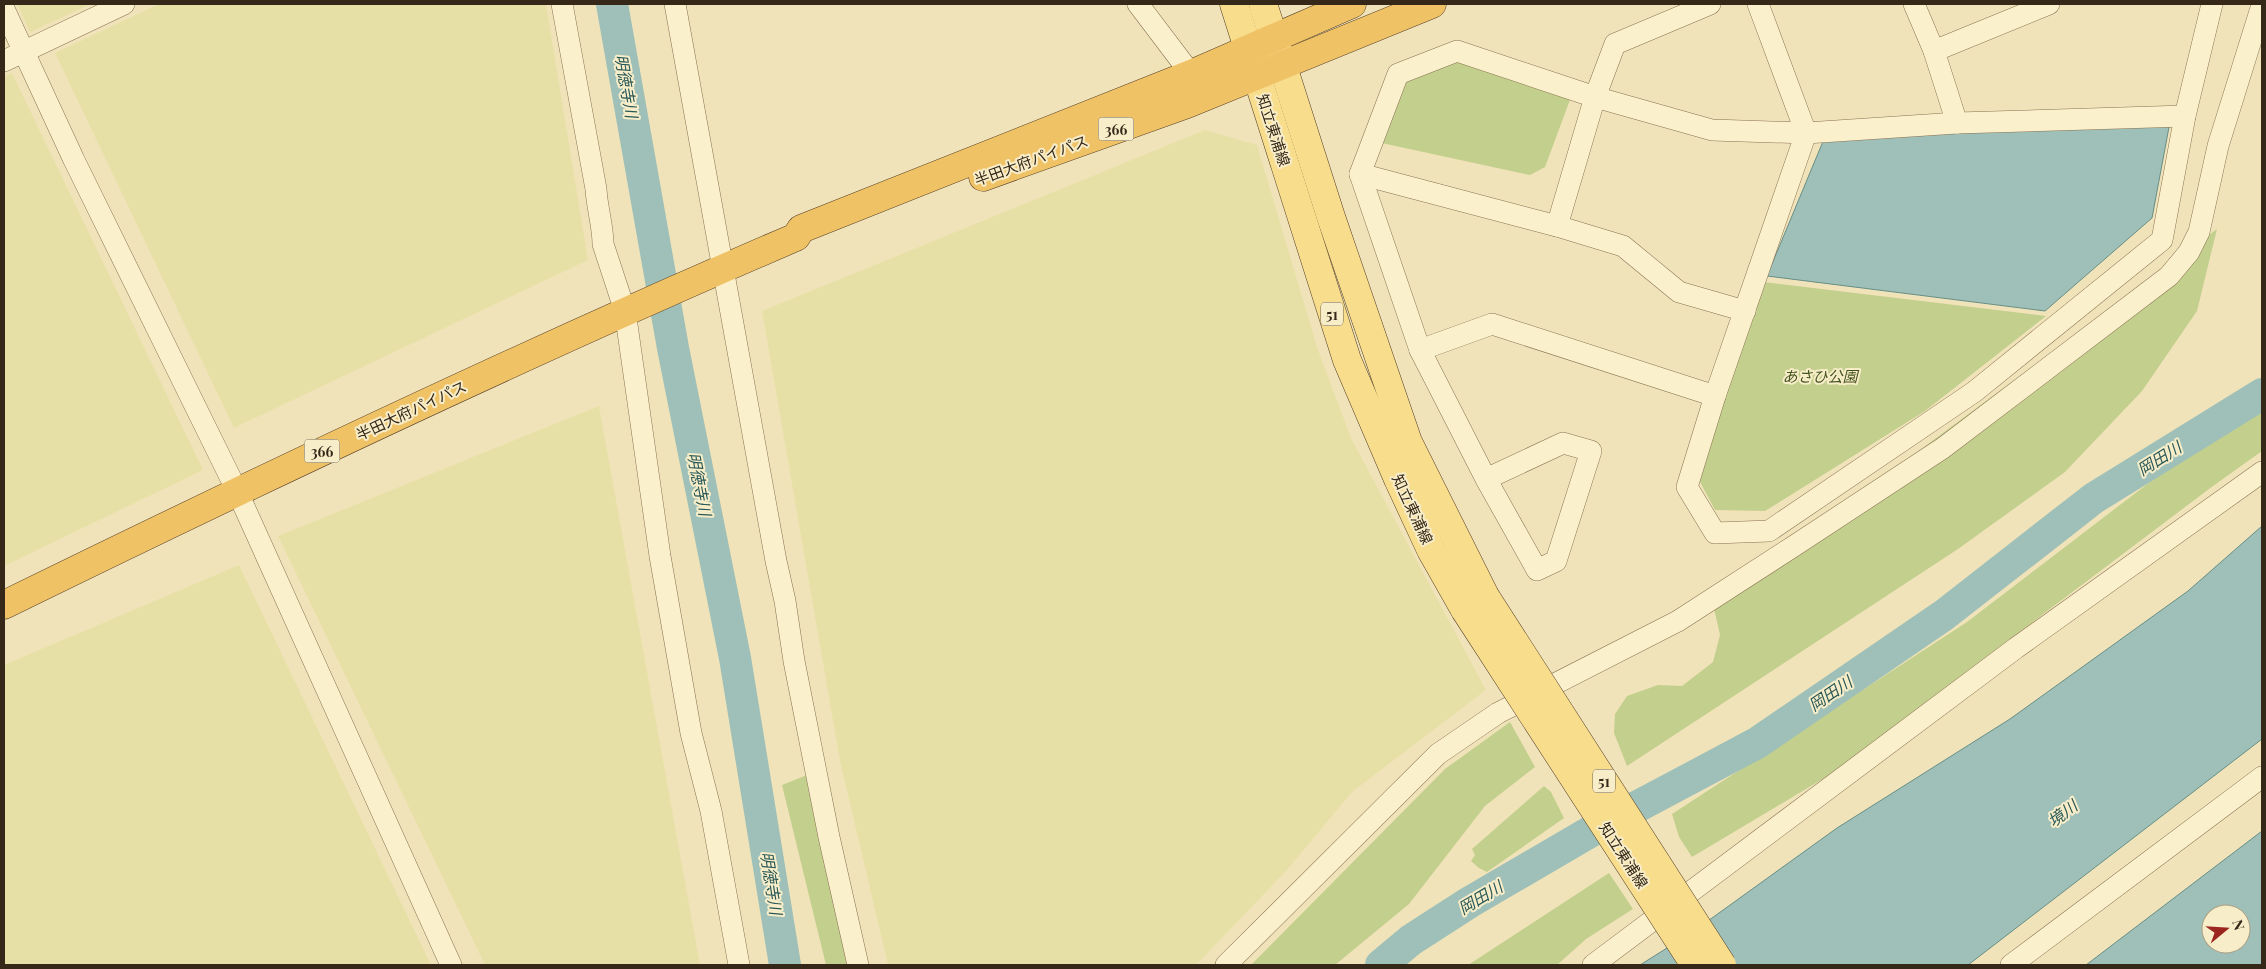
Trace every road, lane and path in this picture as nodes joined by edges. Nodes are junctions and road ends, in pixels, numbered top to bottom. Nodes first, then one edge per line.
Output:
1 (124, 4) edge
2 (562, 4) edge
3 (675, 4) edge
4 (1138, 4) edge
5 (1234, 4) edge
6 (1263, 4) edge
7 (1352, 4) edge
8 (1432, 4) edge
9 (1710, 4) edge
10 (1758, 4) edge
11 (1914, 4) edge
12 (2049, 4) edge
13 (2212, 4) edge
14 (2262, 5) edge
15 (4, 9) edge
16 (1272, 38) junction
17 (1248, 48) junction
18 (25, 50) junction
19 (1934, 51) junction
20 (4, 61) edge
21 (1282, 65) junction
22 (1191, 74) junction
23 (1256, 75) junction
24 (1595, 97) junction
25 (2185, 116) junction
26 (1957, 123) junction
27 (1806, 133) junction
28 (1360, 174) junction
29 (1557, 226) junction
30 (796, 237) junction
31 (723, 268) junction
32 (634, 307) junction
33 (1745, 311) junction
34 (1420, 350) junction
35 (1715, 396) junction
36 (2262, 472) edge
37 (1486, 479) junction
38 (237, 491) junction
39 (1475, 603) junction
40 (4, 605) edge
41 (2262, 777) edge
42 (451, 965) edge
43 (739, 965) edge
44 (858, 965) edge
45 (1226, 965) edge
46 (1593, 965) edge
47 (1695, 965) edge
48 (1722, 965) edge
49 (2011, 965) edge

1 - 18 street
2 - 32 street
3 - 31 street
4 - 22 street
5 - 17 main road, 知立東浦線 / 51
6 - 16 main road, 知立東浦線 / 51
7 - 16 highway, 半田大府パイパス / 366
8 - 21 highway, 半田大府パイパス / 366
9 - 24 street
10 - 27 street
11 - 19 street
12 - 19 street
13 - 25 street
14 - 45 street
15 - 18 street
16 - 17 highway, 半田大府パイパス / 366
16 - 21 main road, 知立東浦線 / 51
17 - 22 highway, 半田大府パイパス / 366
17 - 23 main road, 知立東浦線 / 51
18 - 20 street
18 - 38 street
19 - 26 street
21 - 23 highway, 半田大府パイパス / 366
21 - 39 main road, 知立東浦線 / 51
22 - 30 highway, 半田大府パイパス / 366
23 - 30 highway, 半田大府パイパス / 366
23 - 39 main road, 知立東浦線 / 51
24 - 27 street
24 - 28 street
24 - 29 street
25 - 26 street
25 - 35 street
26 - 27 street
27 - 33 street
28 - 29 street
28 - 34 street
29 - 33 street
30 - 31 highway, 半田大府パイパス / 366
31 - 32 highway, 半田大府パイパス / 366
31 - 44 street
32 - 38 highway, 半田大府パイパス / 366
32 - 43 street
33 - 35 street
34 - 35 street
34 - 37 street
36 - 46 street
37 - 37 street
38 - 40 highway, 半田大府パイパス / 366
38 - 42 street
39 - 47 main road, 知立東浦線 / 51, bridge
39 - 48 main road, 知立東浦線 / 51, bridge
41 - 49 street

